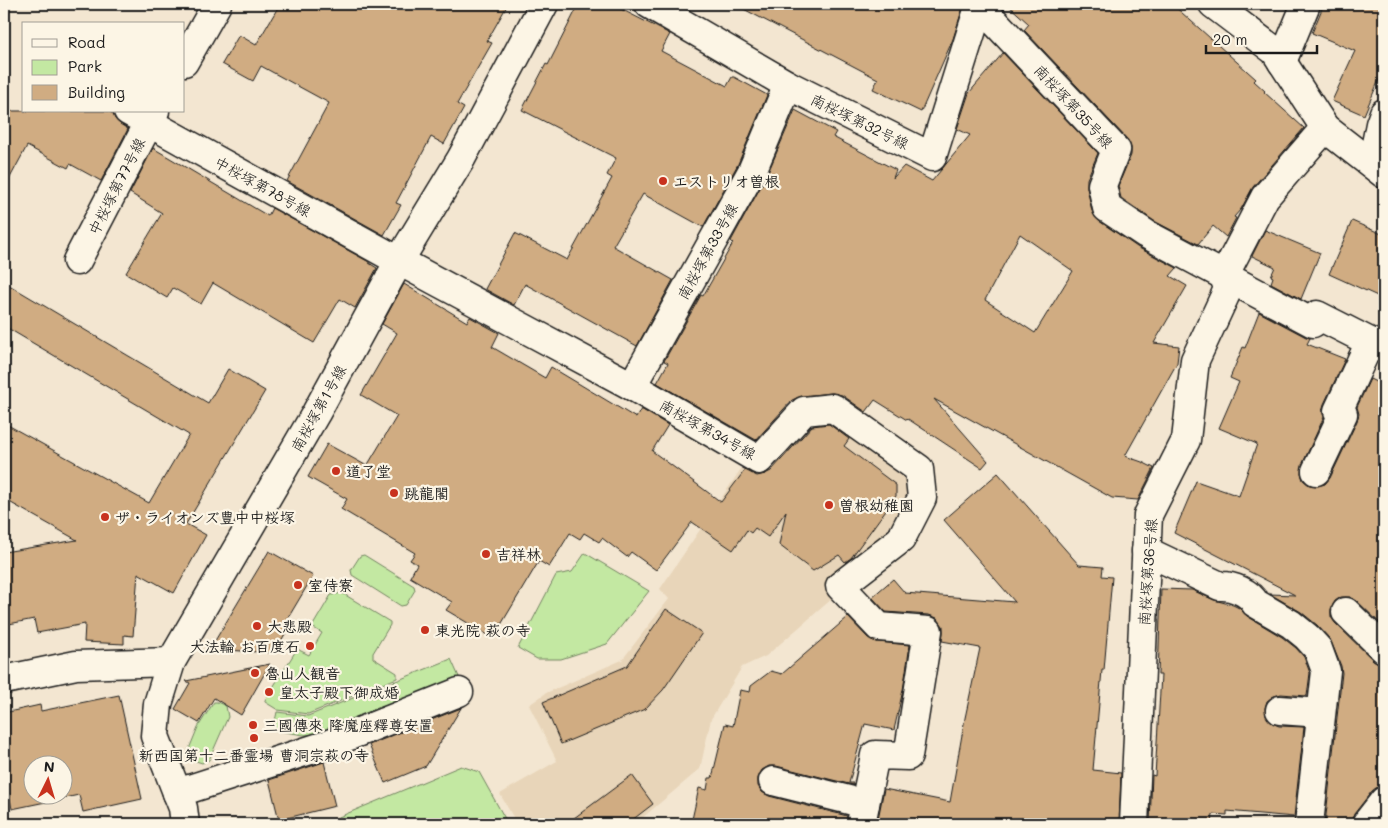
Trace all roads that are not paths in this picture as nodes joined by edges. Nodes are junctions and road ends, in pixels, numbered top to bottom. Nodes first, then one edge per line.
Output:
1 (217, 4) edge
2 (544, 4) edge
3 (649, 4) edge
4 (980, 4) edge
5 (1213, 4) edge
6 (1306, 4) edge
7 (185, 60) edge
8 (1282, 62) junction
9 (788, 85) junction
10 (1384, 113) edge
11 (144, 115) edge
12 (1325, 128) junction
13 (1378, 169) edge
14 (77, 261) dead end
15 (399, 261) junction
16 (1224, 276) junction
17 (1377, 346) edge
18 (632, 386) junction
19 (1316, 471) dead end
20 (1146, 551) junction
21 (1346, 612) dead end
22 (1384, 650) edge
23 (171, 662) junction
24 (4, 680) edge
25 (460, 692) dead end
26 (1280, 710) dead end
27 (1321, 713) junction
28 (773, 781) dead end
29 (177, 793) junction
30 (1384, 801) edge
31 (863, 814) edge
32 (185, 824) edge
33 (1134, 824) edge
34 (1309, 824) edge
35 (1366, 824) edge

1 - 7 street
2 - 15 street, 南桜塚第1号線
3 - 9 street, 南桜塚第32号線
4 - 9 street, 南桜塚第32号線
4 - 16 street, 南桜塚第35号線
5 - 8 street
6 - 8 street
8 - 12 street
9 - 18 street, 南桜塚第33号線
10 - 13 street
11 - 14 street, 中桜塚第77号線
11 - 15 street, 中桜塚第78号線
12 - 13 street
12 - 16 street, 南桜塚第36号線
15 - 18 street, 南桜塚第34号線
15 - 23 street, 南桜塚第1号線
16 - 17 street
16 - 20 street, 南桜塚第36号線
17 - 19 street
18 - 31 street, 南桜塚第34号線
20 - 27 street
20 - 33 street, 南桜塚第36号線
21 - 22 street
23 - 24 street
23 - 29 street, 南桜塚第1号線
25 - 29 street
26 - 27 street
27 - 34 street
28 - 31 street
29 - 32 street, 南桜塚第1号線
30 - 35 street

